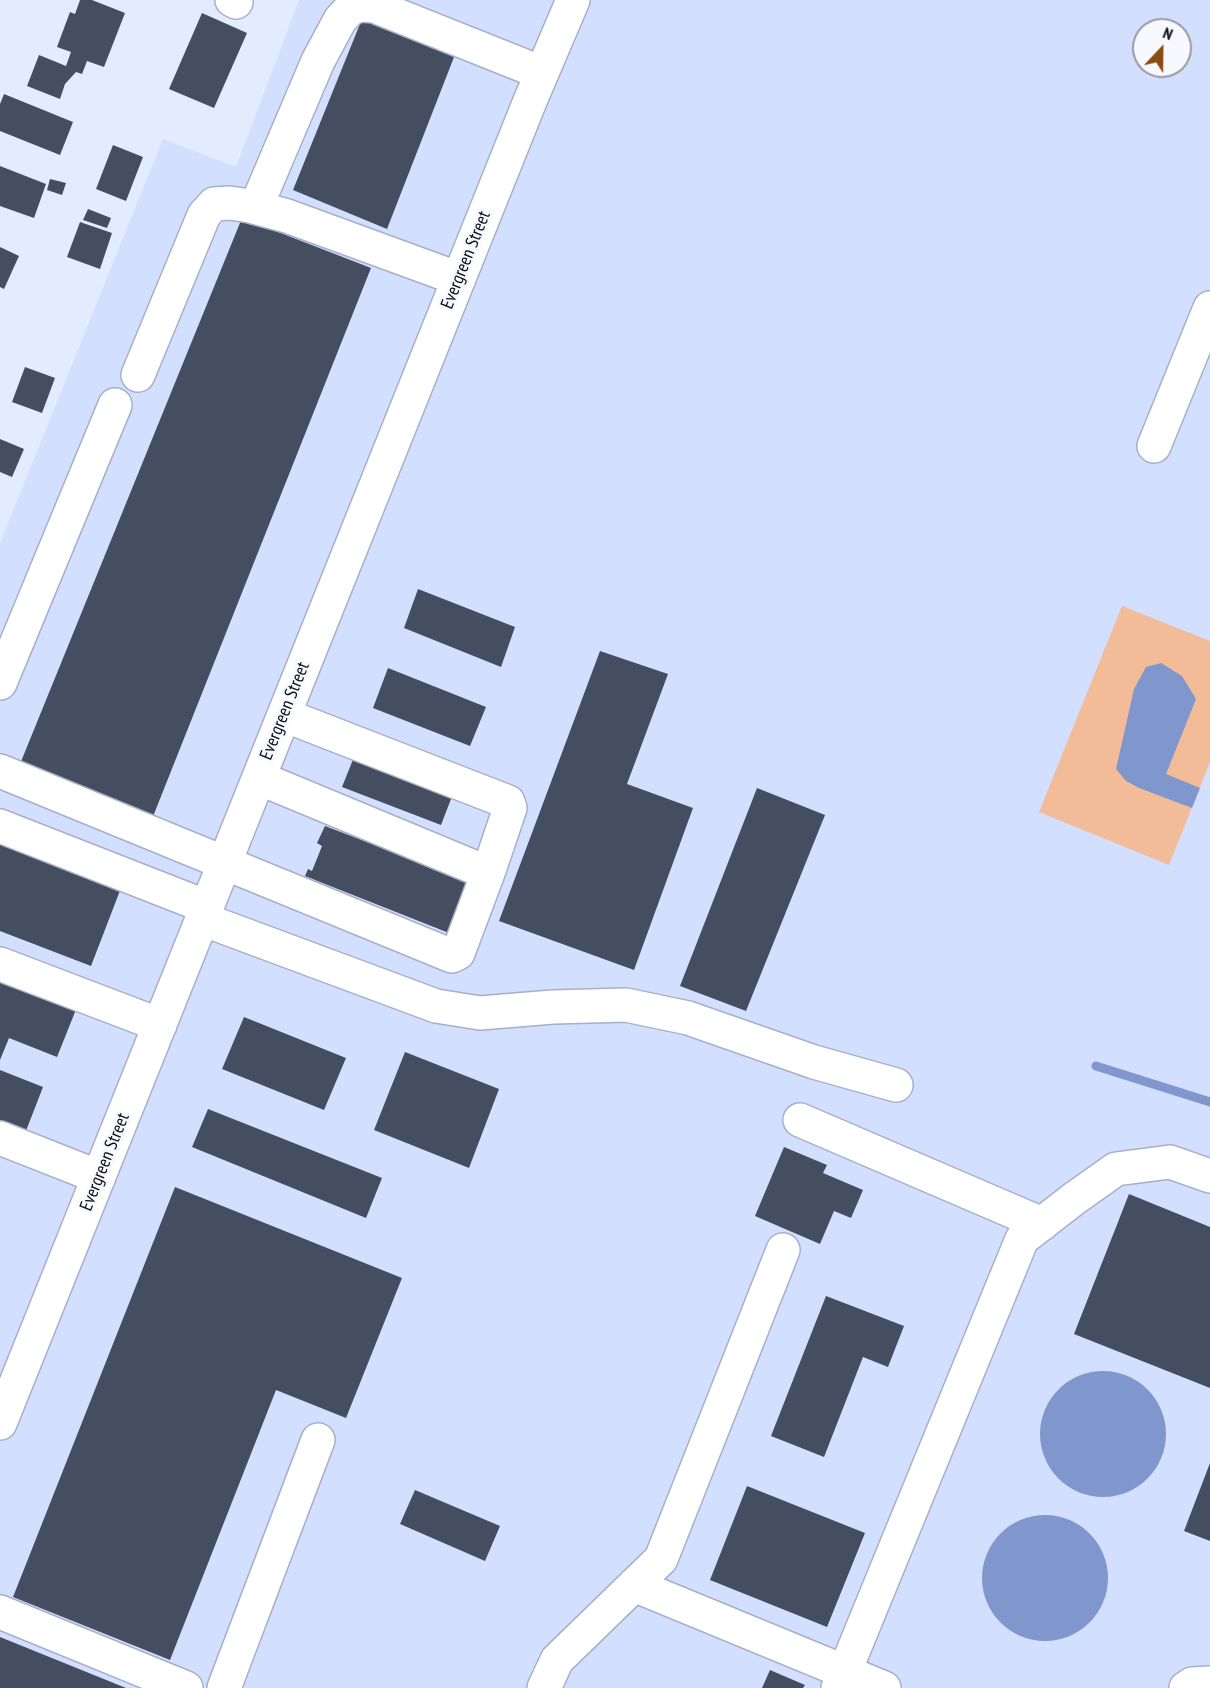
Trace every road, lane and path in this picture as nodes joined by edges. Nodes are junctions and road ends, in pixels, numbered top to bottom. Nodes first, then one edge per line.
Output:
1 (572, 0) edge
2 (542, 73) junction
3 (256, 207) junction
4 (459, 279) junction
5 (1210, 308) edge
6 (138, 375) dead end
7 (114, 405) dead end
8 (1154, 446) dead end
9 (0, 683) edge
10 (284, 715) junction
11 (0, 771) edge
12 (258, 778) junction
13 (0, 826) edge
14 (225, 862) junction
15 (488, 873) junction
16 (205, 913) junction
17 (0, 964) edge
18 (160, 1025) junction
19 (896, 1085) dead end
20 (800, 1120) dead end
21 (0, 1138) edge
22 (1210, 1176) edge
23 (99, 1177) junction
24 (1042, 1224) junction
25 (783, 1250) dead end
26 (0, 1423) edge
27 (318, 1440) dead end
28 (634, 1586) junction
29 (0, 1612) edge
30 (841, 1679) edge
31 (1210, 1683) edge
32 (186, 1688) edge
33 (224, 1688) edge
34 (544, 1688) edge
35 (884, 1688) edge
36 (1186, 1688) edge

1 - 2 street, Evergreen Street
2 - 3 street
2 - 4 street, Evergreen Street
3 - 4 street
3 - 6 street
4 - 10 street, Evergreen Street
5 - 8 street
7 - 9 street
10 - 12 street, Evergreen Street
10 - 15 street
11 - 14 street
12 - 14 street, Evergreen Street
12 - 15 street
13 - 16 street
14 - 15 street
14 - 16 street, Evergreen Street
16 - 18 street, Evergreen Street
16 - 19 street
17 - 18 street
18 - 23 street, Evergreen Street
20 - 24 street
21 - 23 street
22 - 24 street
23 - 26 street, Evergreen Street
24 - 30 street
25 - 28 street
27 - 33 street
28 - 30 street
28 - 34 street
29 - 32 street
30 - 35 street
31 - 36 street

